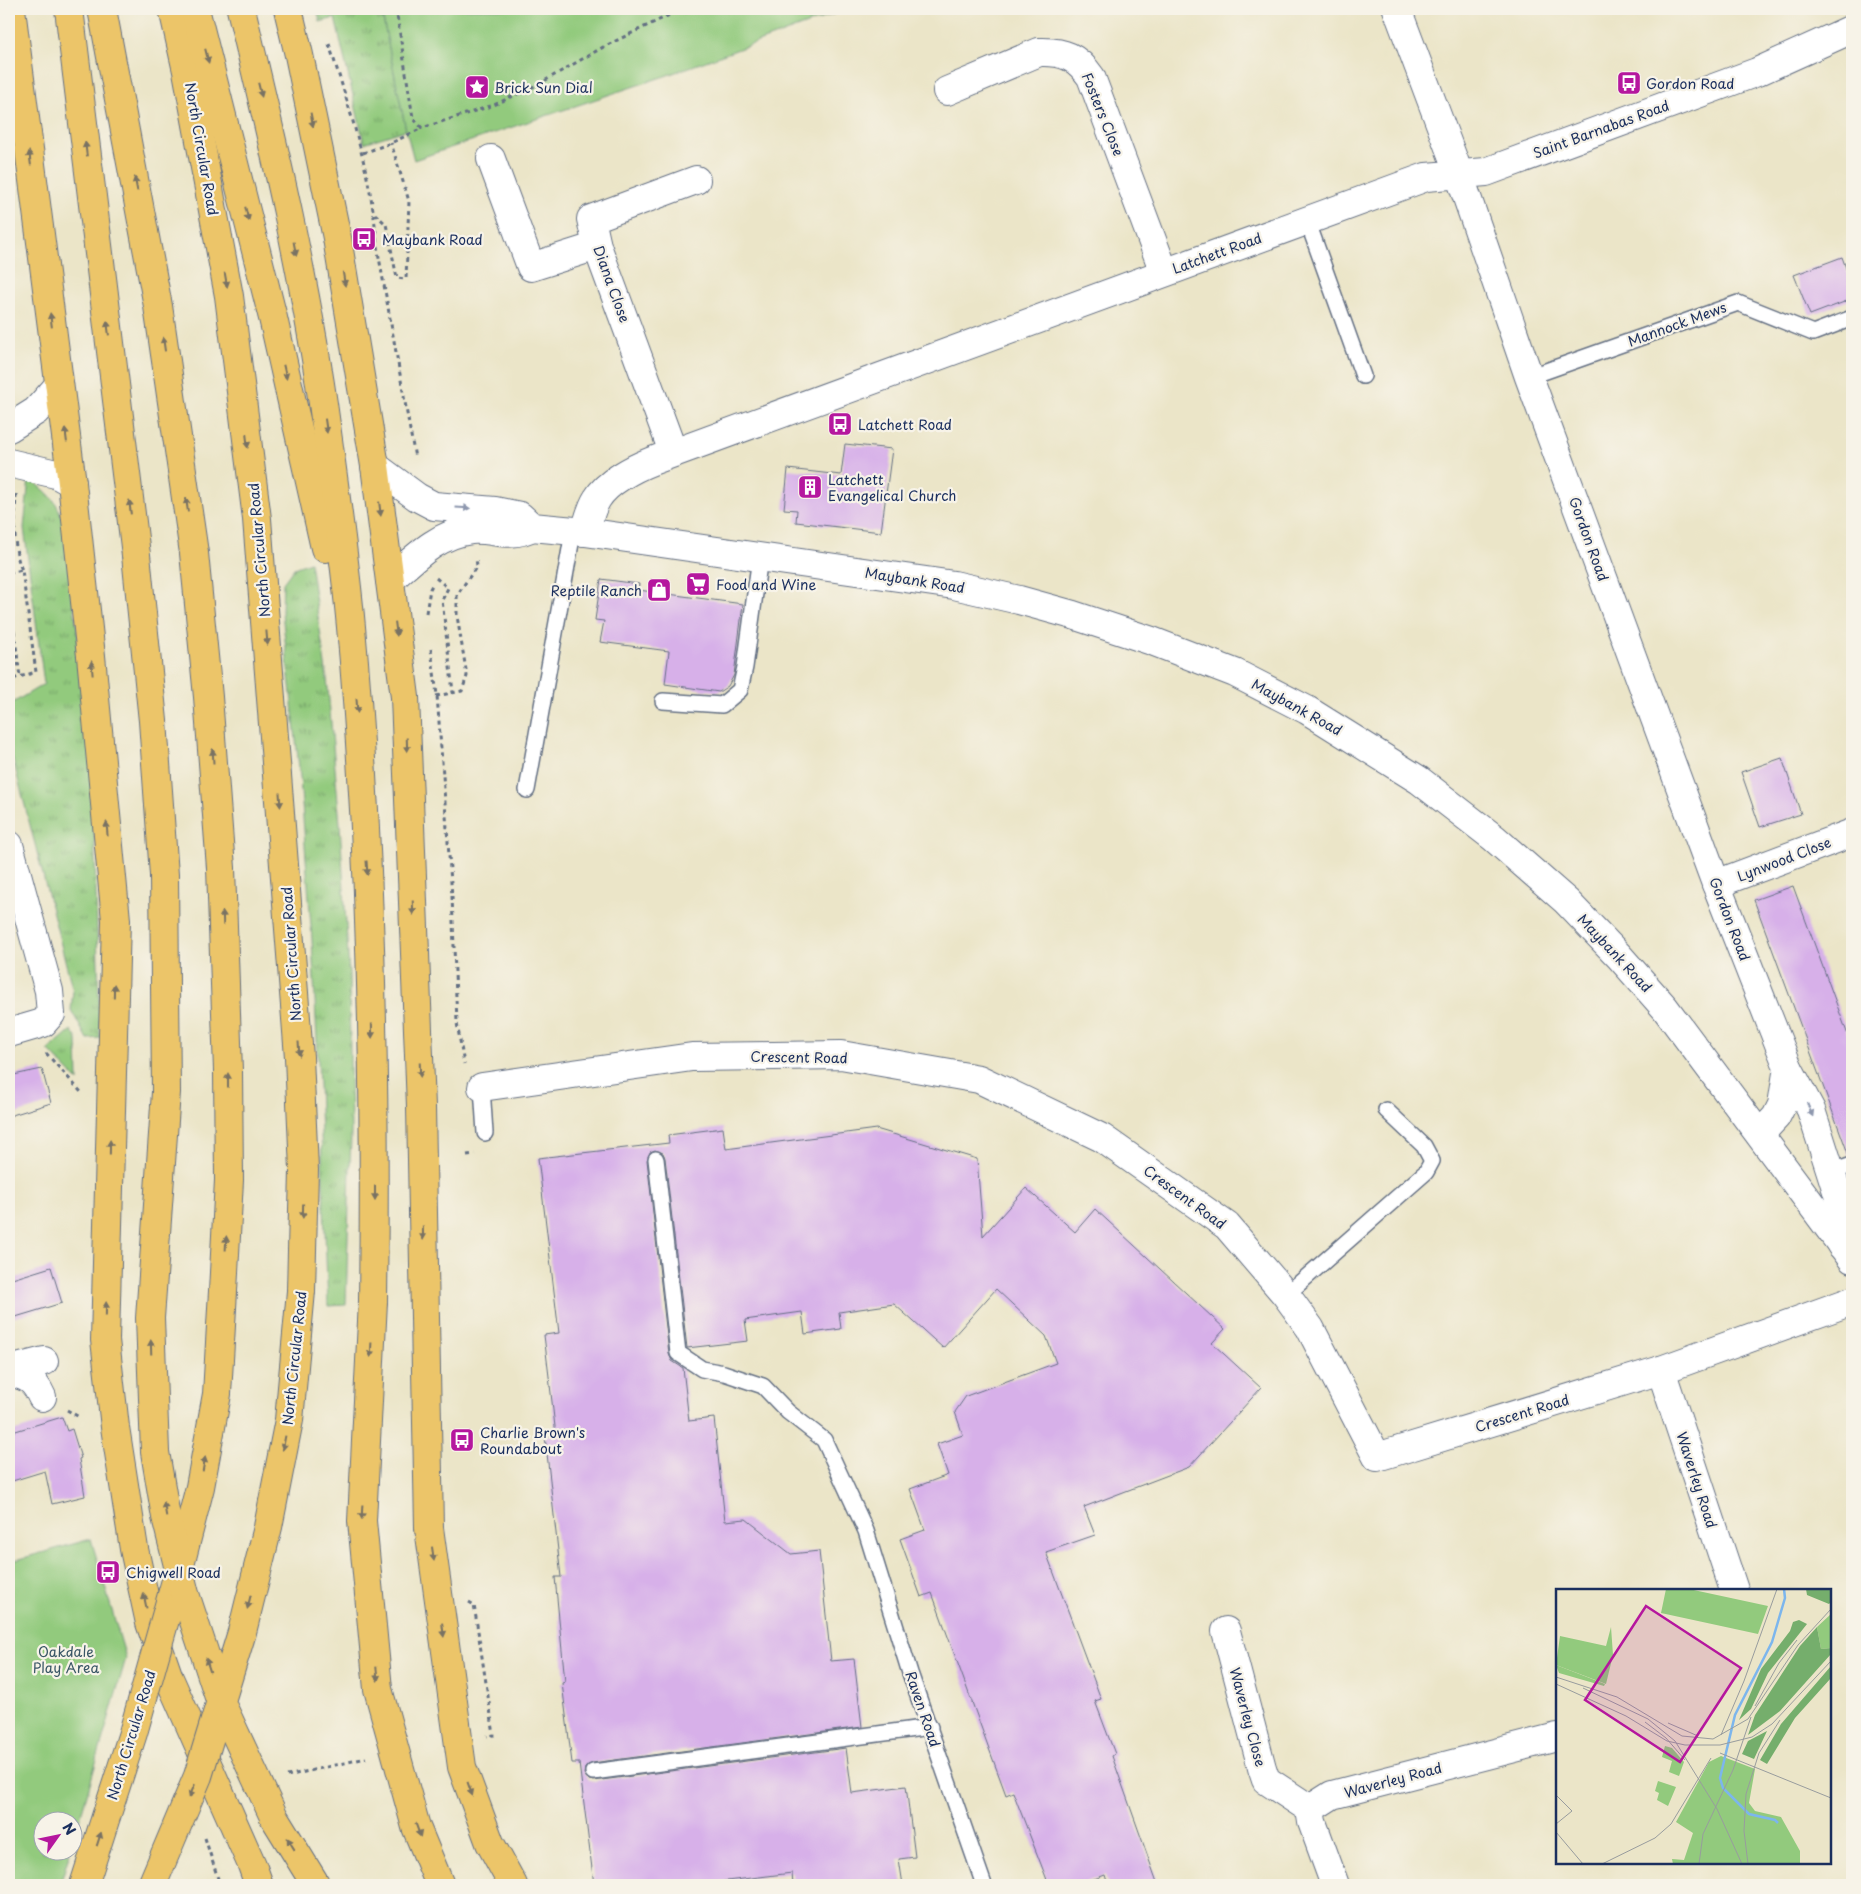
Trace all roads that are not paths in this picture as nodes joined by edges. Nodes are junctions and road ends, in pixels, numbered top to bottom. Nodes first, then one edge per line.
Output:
1 (11, 9) edge
2 (68, 9) edge
3 (102, 9) edge
4 (173, 9) edge
5 (196, 9) edge
6 (241, 9) edge
7 (288, 9) edge
8 (1397, 9) edge
9 (1852, 29) edge
10 (946, 91) dead end
11 (491, 159) dead end
12 (1459, 174) junction
13 (696, 180) dead end
14 (1307, 220) junction
15 (597, 246) junction
16 (1164, 272) junction
17 (1852, 318) edge
18 (1364, 376) dead end
19 (1529, 377) junction
20 (60, 385) junction
21 (9, 428) edge
22 (673, 452) junction
23 (9, 463) edge
24 (375, 466) junction
25 (72, 483) junction
26 (532, 527) junction
27 (579, 532) junction
28 (760, 557) junction
29 (390, 580) junction
30 (354, 658) junction
31 (663, 701) dead end
32 (527, 790) dead end
33 (1852, 833) edge
34 (9, 845) edge
35 (1716, 884) junction
36 (9, 1033) edge
37 (1788, 1067) junction
38 (477, 1077) joint
39 (1386, 1110) dead end
40 (485, 1133) dead end
41 (1760, 1134) junction
42 (656, 1159) dead end
43 (1842, 1169) edge
44 (1847, 1252) edge
45 (1286, 1295) junction
46 (1852, 1301) edge
47 (44, 1361) dead end
48 (1661, 1370) junction
49 (9, 1371) edge
50 (42, 1397) dead end
51 (1734, 1589) edge
52 (1226, 1631) dead end
53 (930, 1727) junction
54 (1556, 1737) edge
55 (593, 1772) dead end
56 (1310, 1809) junction
57 (84, 1885) edge
58 (152, 1885) edge
59 (259, 1885) edge
60 (316, 1885) edge
61 (440, 1885) edge
62 (513, 1885) edge
63 (984, 1885) edge
64 (1335, 1885) edge

20 -> 1 highway
60 -> 2 highway, bridge
57 -> 3 highway, North Circular Road, bridge
4 -> 58 highway, North Circular Road, bridge
5 -> 30 highway
6 -> 30 highway
7 -> 24 highway
8 - 12 street, Gordon Road
9 - 12 street, Saint Barnabas Road
10 - 16 street, Fosters Close
11 - 15 street
12 - 14 street, Latchett Road
12 - 19 street, Gordon Road
13 - 15 street, Diana Close
14 - 16 street, Latchett Road
14 - 18 lane
15 - 22 street, Diana Close
16 - 22 street, Latchett Road
17 - 19 lane, Mannock Mews
19 - 35 street, Gordon Road
20 - 21 street
25 -> 20 highway
22 - 27 street, Latchett Road
23 - 25 street
24 -> 26 street, Maybank Road
24 -> 29 highway
59 -> 25 highway
26 - 27 street, Maybank Road
26 - 29 street, Maybank Road
27 - 28 street, Maybank Road
27 - 32 lane
28 - 31 lane
28 - 41 street, Maybank Road
29 -> 62 highway
30 -> 61 highway, bridge
33 - 35 street, Lynwood Close
34 - 36 street
35 - 37 street, Gordon Road
37 - 41 street
37 -> 43 street, Gordon Road
38 - 40 lane
38 - 45 street, Crescent Road
39 - 45 lane
41 - 44 street, Maybank Road
42 - 53 lane, Raven Road
43 - 44 street, Gordon Road
45 - 48 street, Crescent Road
46 - 48 street, Crescent Road
47 - 49 street
48 - 51 street, Waverley Road
49 - 50 street
52 - 56 street, Waverley Close
53 - 55 lane
53 - 63 lane, Raven Road
54 - 56 street, Waverley Road
56 - 64 street

